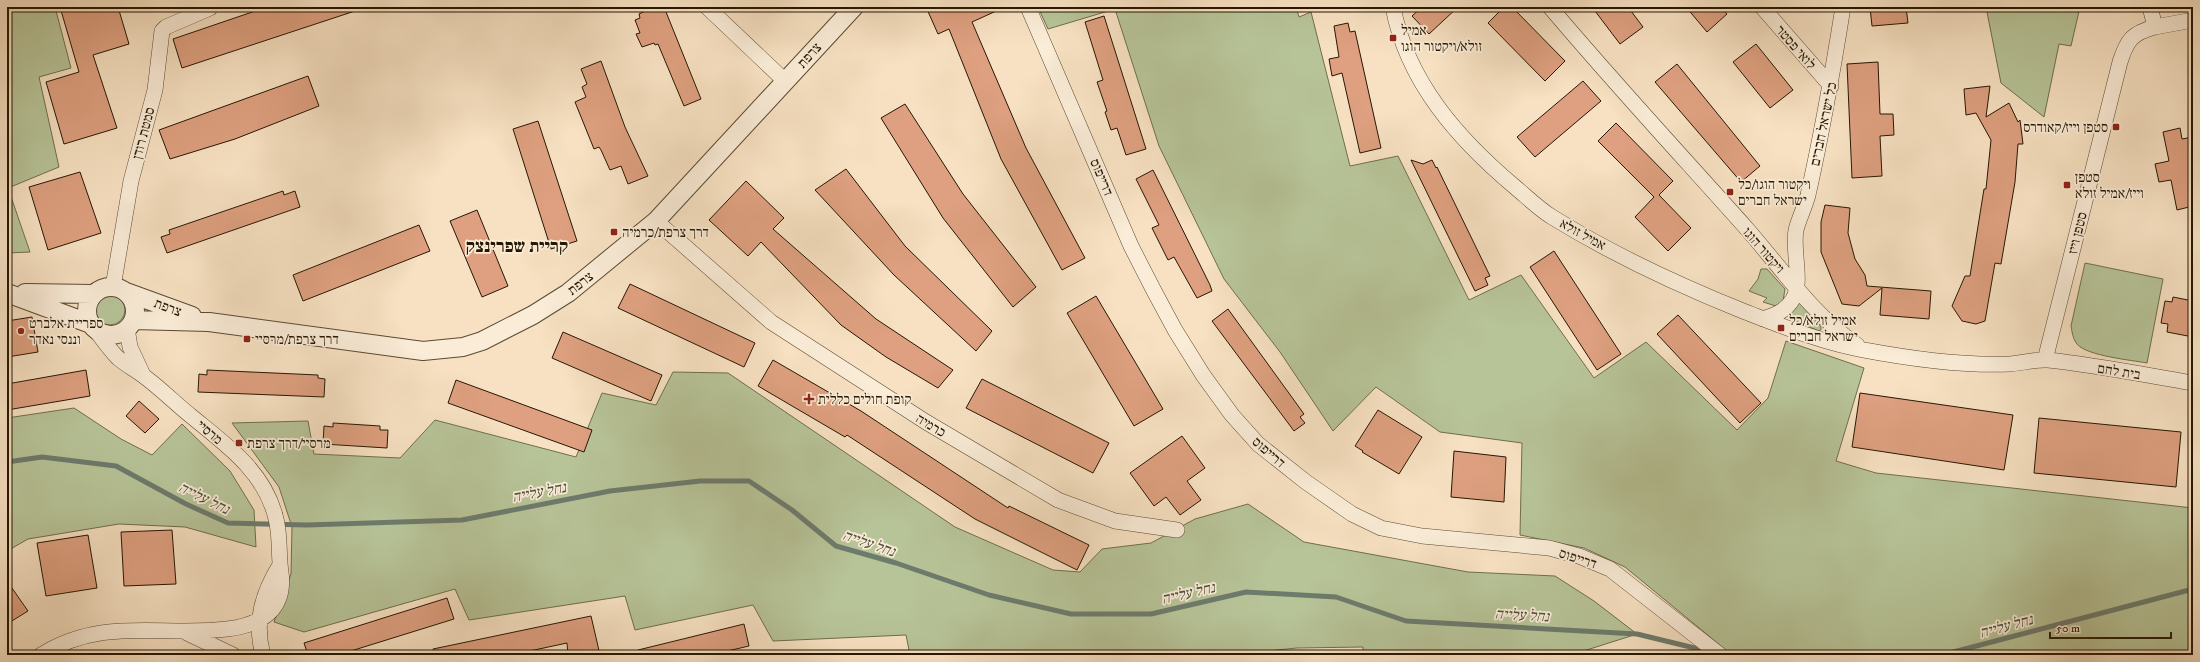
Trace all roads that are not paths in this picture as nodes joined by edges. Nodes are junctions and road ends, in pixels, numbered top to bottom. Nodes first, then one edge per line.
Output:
1 (707, 7) edge
2 (854, 7) edge
3 (1028, 7) edge
4 (1393, 7) edge
5 (1550, 7) edge
6 (1762, 7) edge
7 (1844, 7) edge
8 (2150, 7) edge
9 (210, 8) edge
10 (2193, 20) edge
11 (2155, 27) junction
12 (785, 82) junction
13 (1831, 86) junction
14 (656, 221) junction
15 (1796, 288) junction
16 (120, 290) junction
17 (7, 293) edge
18 (94, 294) junction
19 (1763, 318) junction
20 (210, 322) junction
21 (130, 324) junction
22 (93, 326) junction
23 (1865, 350) junction
24 (2045, 360) junction
25 (144, 376) junction
26 (2193, 383) edge
27 (1177, 530) dead end
28 (259, 621) junction
29 (183, 631) junction
30 (41, 655) edge
31 (233, 655) edge
32 (263, 655) edge
33 (1720, 655) edge

1 - 12 street
2 - 12 street, צרפת
3 - 33 street, דרייפוס
4 - 19 street, אמיל זולא
5 - 15 street, ויקטור הוגו
6 - 13 street, לואי פסטר
7 - 13 street, כל ישראל חברים
8 - 11 street
9 - 16 street, סמטת רודן
10 - 11 street, סטפן וייז
11 - 24 street, סטפן וייז
12 - 14 street, צרפת
13 - 15 street, כל ישראל חברים
14 - 20 street, צרפת
14 - 27 street, כרמיה
15 - 19 street
15 - 23 street, ויקטור הוגו
16 - 18 street
16 - 20 street, צרפת
16 - 21 street
17 - 18 street
17 - 22 street
18 - 22 street
19 - 23 street, אמיל זולא
20 - 21 street, צרפת
21 - 22 street
21 - 25 street, מרסיי
22 - 25 street, מרסיי
23 - 24 street, ויקטור הוגו
24 - 26 street, בית לחם
25 - 28 street, מרסיי
28 - 29 street
28 - 32 street, מרסיי
29 - 30 street
29 - 31 street

